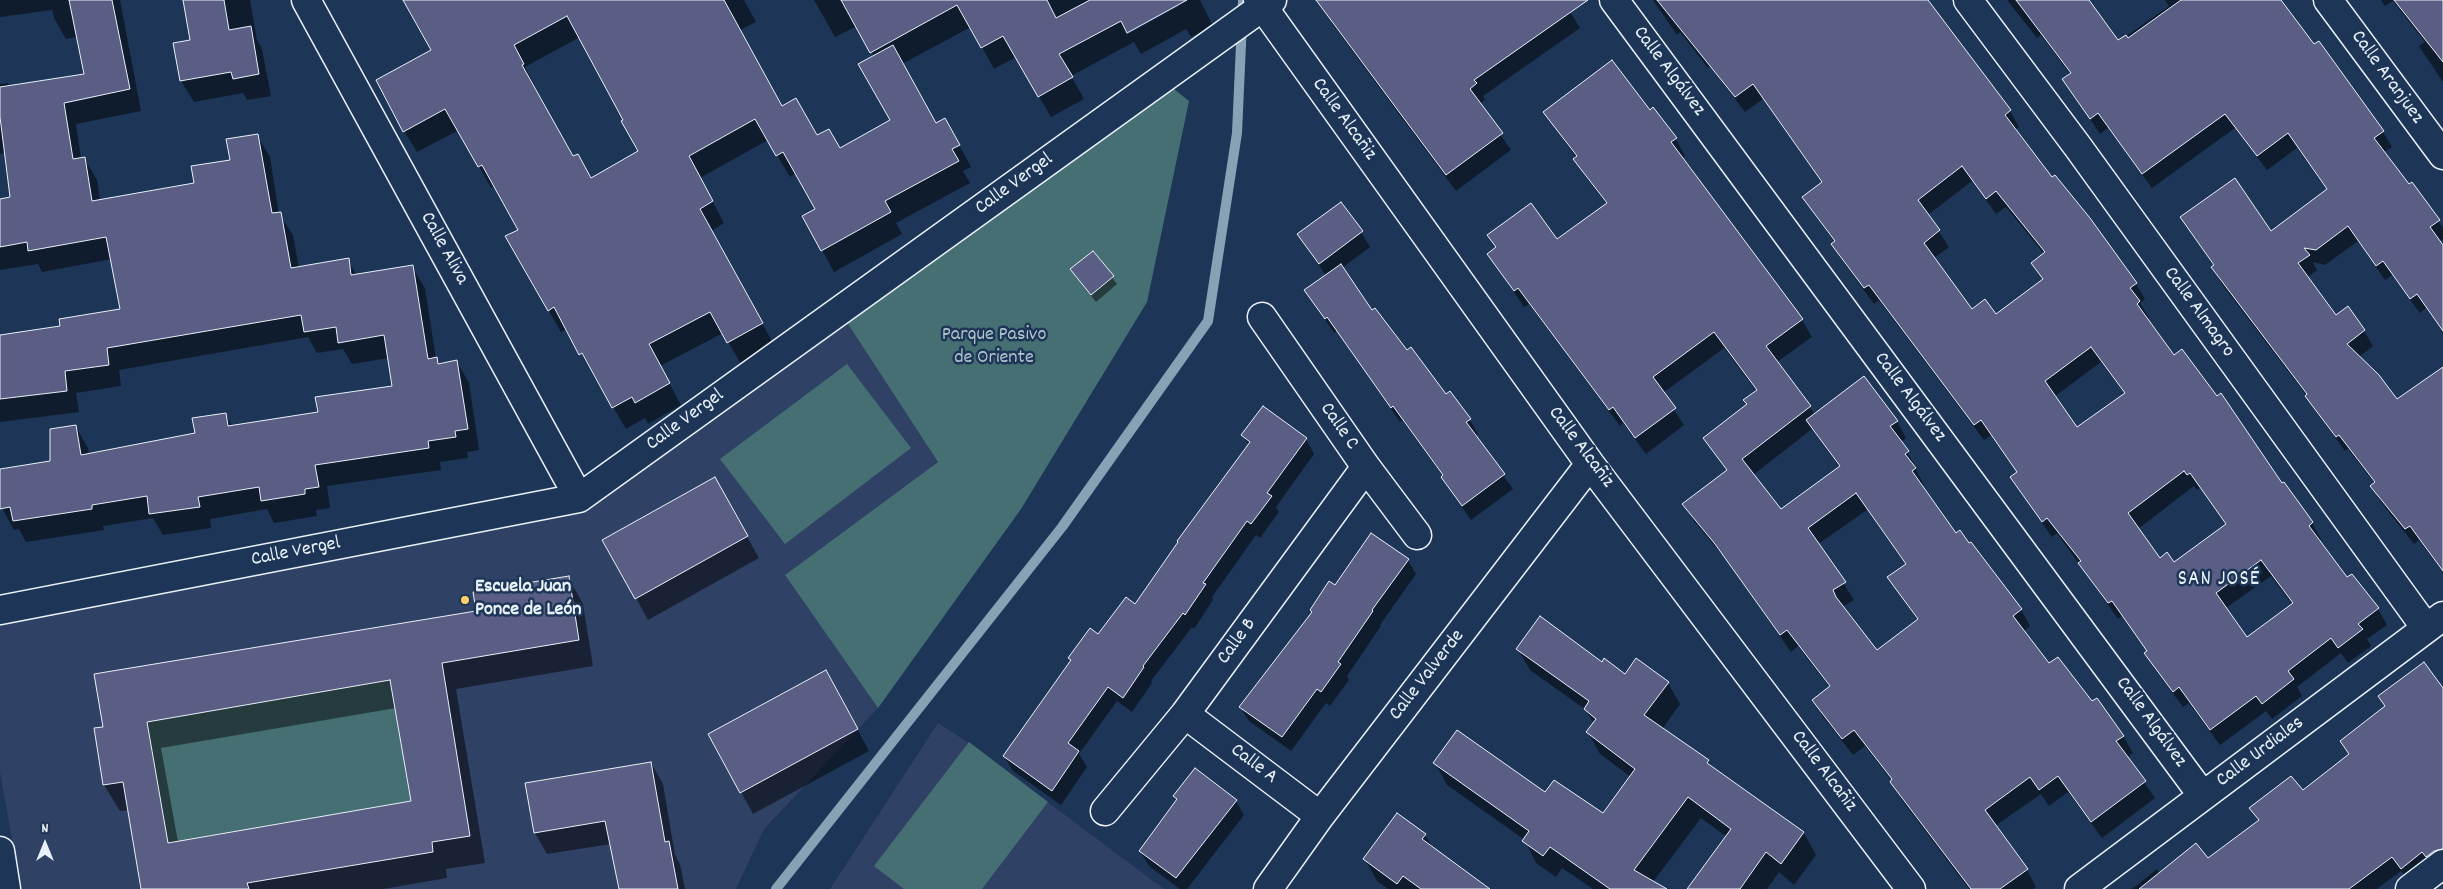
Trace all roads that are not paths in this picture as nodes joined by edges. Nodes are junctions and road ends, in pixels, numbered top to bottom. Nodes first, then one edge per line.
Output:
1 (306, 0) edge
2 (1614, 0) edge
3 (1968, 0) edge
4 (2328, 0) edge
5 (1264, 2) edge
6 (2443, 155) edge
7 (1262, 317) dead end
8 (1590, 464) junction
9 (1366, 467) junction
10 (579, 498) junction
11 (1417, 534) dead end
12 (0, 610) edge
13 (2435, 622) edge
14 (1185, 714) junction
15 (2203, 796) junction
16 (1105, 812) dead end
17 (1320, 816) junction
18 (0, 851) edge
19 (2443, 864) edge
20 (6, 889) edge
21 (1268, 889) edge
22 (1912, 889) edge
23 (2079, 889) edge
24 (2410, 889) edge

1 - 10 street, Calle Aliva
2 - 15 street, Calle Algálvez
3 - 13 street, Calle Almagro
4 - 6 street, Calle Aranjuez
5 - 8 street, Calle Alcañiz
5 - 10 street, Calle Vergel
7 - 9 street, Calle C
8 - 17 street, Calle Valverde
8 - 22 street, Calle Alcañiz
9 - 11 street, Calle C
9 - 14 street, Calle B
10 - 12 street, Calle Vergel
13 - 15 street, Calle Urdiales
14 - 16 street, Calle B
14 - 17 street, Calle A
15 - 23 street, Calle Urdiales
17 - 21 street, Calle Valverde
18 - 20 street
19 - 24 street

